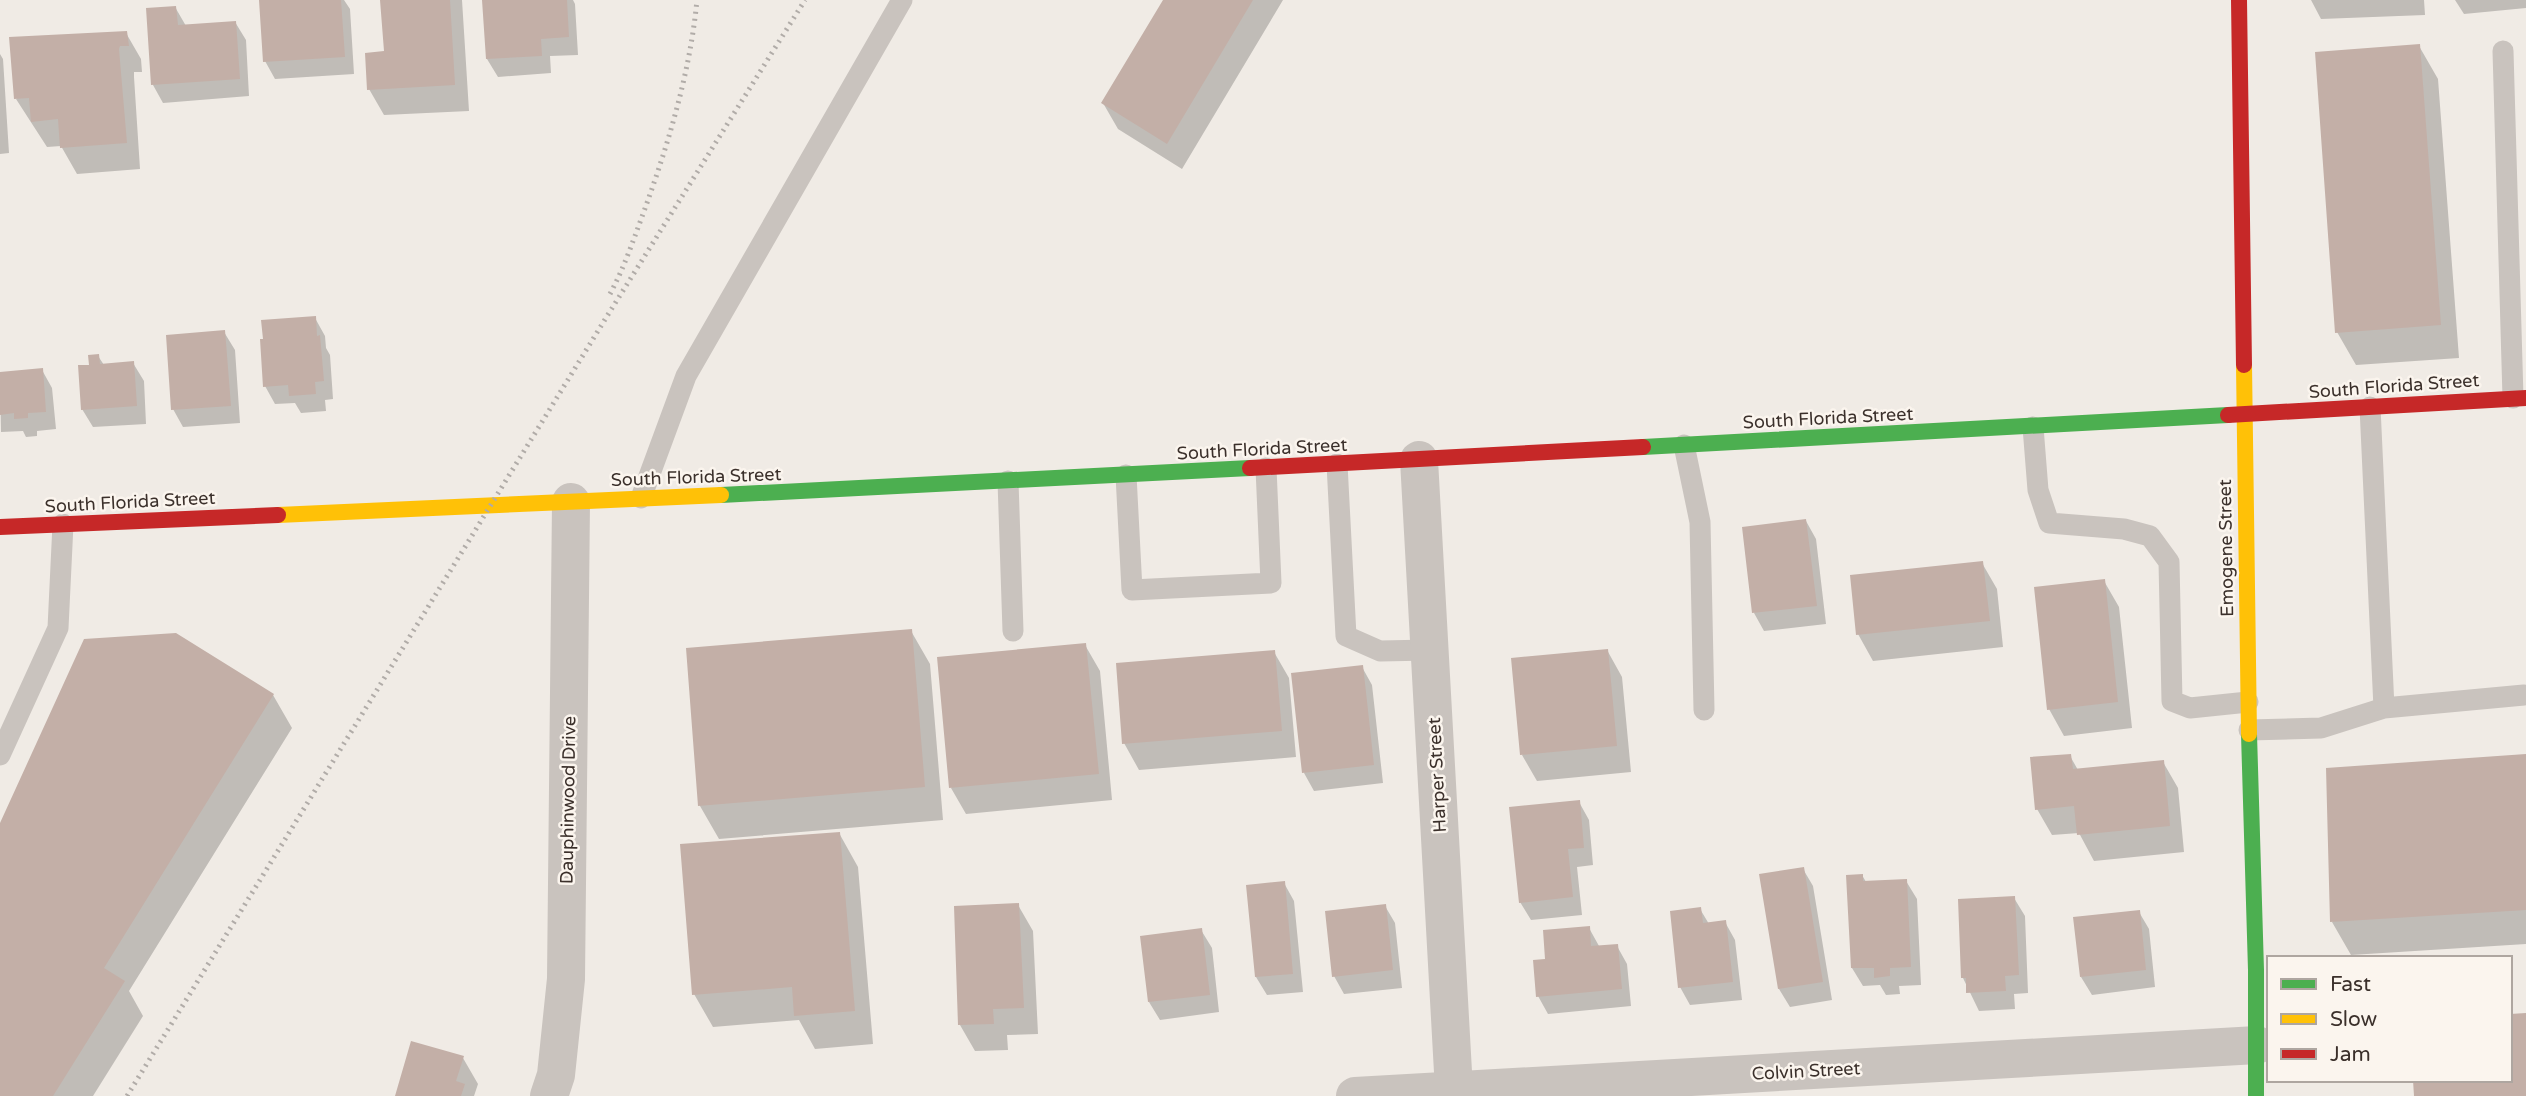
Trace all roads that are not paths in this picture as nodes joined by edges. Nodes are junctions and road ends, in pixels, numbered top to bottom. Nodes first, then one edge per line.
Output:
1 (902, 0) edge
2 (2239, 0) edge
3 (2503, 51) dead end
4 (2519, 398) edge
5 (2370, 407) junction
6 (2243, 415) junction
7 (2033, 427) junction
8 (1684, 445) junction
9 (1419, 460) junction
10 (1337, 464) junction
11 (1266, 468) junction
12 (1126, 475) junction
13 (1008, 481) junction
14 (642, 498) junction
15 (571, 502) junction
16 (63, 524) junction
17 (0, 527) edge
18 (1013, 631) dead end
19 (1430, 650) junction
20 (2524, 695) dead end
21 (2248, 702) junction
22 (2384, 708) junction
23 (1704, 710) dead end
24 (2249, 730) junction
25 (0, 755) edge
26 (2262, 970) edge
27 (2257, 1045) junction
28 (1454, 1090) junction
29 (549, 1096) edge
30 (1355, 1096) edge
31 (2256, 1096) edge

1 - 14 lane
2 - 6 street, Emogene Street
3 - 4 lane
4 - 5 street, South Florida Street
5 - 6 street, South Florida Street
5 - 22 lane
6 - 7 street, South Florida Street
6 - 21 street, Emogene Street
7 - 8 street, South Florida Street
7 - 21 lane
8 - 9 street, South Florida Street
8 - 23 lane
9 - 10 street, South Florida Street
9 - 19 street, Harper Street
10 - 11 street, South Florida Street
10 - 19 lane
11 - 12 street, South Florida Street
11 - 12 lane
12 - 13 street, South Florida Street
13 - 14 street, South Florida Street
13 - 18 lane
14 - 15 street, South Florida Street
15 - 16 street, South Florida Street
15 - 29 street, Dauphinwood Drive
16 - 17 street, South Florida Street
16 - 25 lane
19 - 28 street, Harper Street
20 - 22 lane
21 - 24 street, Emogene Street
22 - 24 lane
24 - 26 street, Emogene Street
26 - 27 street, Emogene Street
27 - 28 street, Colvin Street
27 - 31 street, Emogene Street
28 - 30 street, Colvin Street

